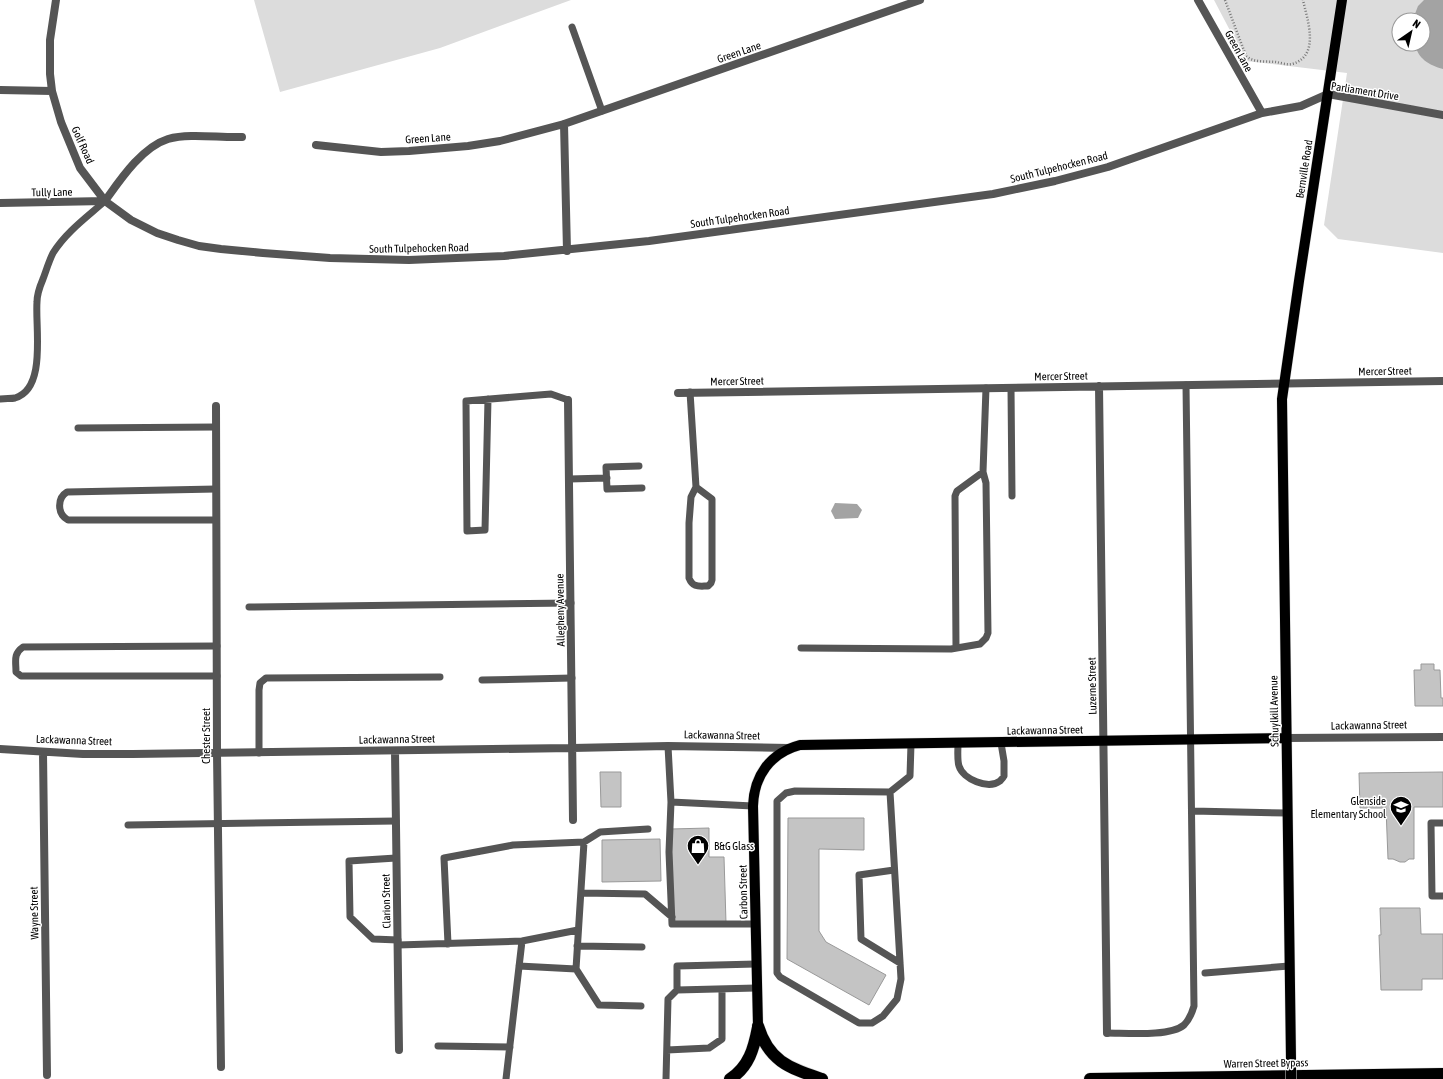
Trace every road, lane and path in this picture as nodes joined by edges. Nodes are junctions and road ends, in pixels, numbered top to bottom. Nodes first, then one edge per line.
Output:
1 (56, 0) edge
2 (920, 0) edge
3 (1198, 0) edge
4 (1225, 0) edge
5 (1302, 0) edge
6 (1342, 0) edge
7 (572, 27) dead end
8 (0, 90) edge
9 (52, 91) junction
10 (1328, 94) junction
11 (602, 111) junction
12 (1262, 113) junction
13 (1443, 115) edge
14 (564, 124) junction
15 (242, 137) dead end
16 (316, 145) dead end
17 (105, 201) junction
18 (0, 203) edge
19 (210, 247) joint
20 (567, 250) junction
21 (1291, 343) joint
22 (1443, 382) edge
23 (1284, 384) junction
24 (1186, 385) junction
25 (1099, 386) junction
26 (986, 388) junction
27 (1011, 388) junction
28 (678, 392) dead end
29 (690, 392) junction
30 (0, 399) edge
31 (488, 399) junction
32 (568, 400) joint
33 (216, 406) dead end
34 (216, 427) junction
35 (78, 428) dead end
36 (639, 466) dead end
37 (983, 472) junction
38 (607, 478) junction
39 (569, 479) junction
40 (696, 487) junction
41 (642, 488) dead end
42 (216, 490) junction
43 (1012, 496) dead end
44 (216, 520) junction
45 (571, 603) junction
46 (249, 607) dead end
47 (217, 646) junction
48 (801, 648) dead end
49 (956, 648) junction
50 (217, 676) junction
51 (440, 677) dead end
52 (572, 678) junction
53 (482, 680) dead end
54 (1443, 737) edge
55 (1286, 738) junction
56 (1191, 740) junction
57 (1103, 742) junction
58 (958, 743) junction
59 (1001, 743) junction
60 (911, 744) junction
61 (668, 746) junction
62 (572, 748) junction
63 (789, 748) junction
64 (0, 749) edge
65 (395, 751) junction
66 (43, 752) junction
67 (217, 753) junction
68 (259, 753) junction
69 (890, 792) junction
70 (671, 802) junction
71 (753, 806) junction
72 (1192, 811) junction
73 (1287, 813) junction
74 (573, 820) dead end
75 (396, 821) junction
76 (218, 823) junction
77 (1443, 823) edge
78 (128, 825) dead end
79 (648, 828) dead end
80 (584, 842) junction
81 (396, 858) junction
82 (894, 870) junction
83 (581, 893) junction
84 (1443, 896) edge
85 (672, 921) junction
86 (756, 924) junction
87 (578, 930) junction
88 (522, 941) junction
89 (398, 942) junction
90 (448, 944) junction
91 (577, 946) junction
92 (642, 946) dead end
93 (900, 963) junction
94 (756, 964) junction
95 (519, 966) junction
96 (1289, 966) junction
97 (576, 969) junction
98 (1205, 973) dead end
99 (756, 988) junction
100 (722, 989) junction
101 (677, 990) junction
102 (641, 1006) dead end
103 (758, 1026) junction
104 (1107, 1033) joint
105 (438, 1046) dead end
106 (510, 1047) junction
107 (400, 1050) dead end
108 (666, 1050) junction
109 (221, 1067) dead end
110 (1443, 1074) edge
111 (47, 1075) dead end
112 (506, 1079) edge
113 (666, 1079) edge
114 (730, 1079) edge
115 (822, 1079) edge
116 (1090, 1079) edge
117 (1291, 1079) edge

1 - 9 street, Golf Road
2 - 11 street, Green Lane
3 - 12 street, Green Lane
4 - 5 path
6 - 10 main road, Bernville Road
7 - 11 lane
8 - 9 street
9 - 17 street, Golf Road
10 - 12 street, Parliament Drive
10 - 13 street, Parliament Drive
10 - 21 main road, Bernville Road
11 - 14 street, Green Lane
12 - 20 street, South Tulpehocken Road
14 - 16 street, Green Lane
14 - 20 street
15 - 17 street
17 - 18 street, Tully Lane
17 - 19 street, Golf Road
17 - 30 lane
19 - 20 street, South Tulpehocken Road
21 - 23 main road, Schuylkill Avenue
22 - 23 street, Mercer Street
23 - 24 street, Mercer Street
23 - 55 main road, Schuylkill Avenue
24 - 25 street, Mercer Street
24 - 56 lane
25 - 27 street, Mercer Street
25 - 57 street, Luzerne Street
26 - 27 street, Mercer Street
26 - 29 street, Mercer Street
26 - 37 lane
27 - 43 lane
28 - 29 street, Mercer Street
29 - 40 lane
31 - 31 lane
31 - 32 lane
32 - 39 street, Allegheny Avenue
33 - 34 street, Chester Street
34 - 35 lane
34 - 42 street, Chester Street
36 - 38 lane
37 - 49 lane
37 - 49 lane
38 - 39 lane
38 - 41 lane
39 - 45 street, Allegheny Avenue
40 - 40 lane
42 - 44 street, Chester Street
42 - 44 lane
44 - 47 street, Chester Street
45 - 46 lane
45 - 52 street, Allegheny Avenue
47 - 50 street, Chester Street
47 - 50 lane
48 - 49 lane
50 - 67 street, Chester Street
51 - 68 lane
52 - 53 lane
52 - 62 street, Allegheny Avenue
54 - 55 street, Lackawanna Street
55 - 56 main road, Lackawanna Street
55 - 73 main road, Schuylkill Avenue
56 - 57 main road, Lackawanna Street
56 - 72 lane
57 - 59 main road, Lackawanna Street
57 - 104 street, Luzerne Street
58 - 59 main road, Lackawanna Street
58 - 59 lane
58 - 60 main road, Lackawanna Street
60 - 63 main road, Lackawanna Street
60 - 69 lane
61 - 62 street, Lackawanna Street
61 - 63 street, Lackawanna Street
61 - 70 lane
62 - 65 street, Lackawanna Street
62 - 74 street, Allegheny Avenue
63 - 71 main road, Carbon Street
64 - 66 street, Lackawanna Street
65 - 68 street, Lackawanna Street
65 - 75 street, Clarion Street
66 - 67 street, Lackawanna Street
66 - 111 street, Wayne Street
67 - 68 street, Lackawanna Street
67 - 76 street, Chester Street
69 - 82 lane
69 - 93 lane
70 - 71 lane
70 - 85 lane
71 - 86 main road, Carbon Street
72 - 73 lane
72 - 104 lane
73 - 96 main road, Schuylkill Avenue
75 - 76 lane
75 - 81 street, Clarion Street
76 - 78 lane
76 - 109 street, Chester Street
77 - 84 lane
79 - 80 lane
80 - 83 lane
80 - 90 lane
81 - 89 street, Clarion Street
81 - 89 lane
82 - 93 lane
82 - 93 lane
83 - 85 lane
83 - 87 lane
85 - 86 lane
86 - 94 main road, Carbon Street
87 - 88 lane
87 - 91 lane
88 - 90 lane
88 - 95 lane
89 - 90 lane
89 - 107 street, Clarion Street
91 - 92 lane
91 - 97 lane
94 - 99 main road, Carbon Street
94 - 101 lane
95 - 97 lane
95 - 106 lane
96 - 98 lane
96 - 117 main road, Schuylkill Avenue, bridge
97 - 102 lane
99 - 100 lane
99 - 103 main road, Carbon Street
100 - 101 lane
100 - 108 lane
101 - 108 lane
103 - 114 highway
103 - 115 highway
105 - 106 lane
106 - 112 lane
108 - 113 lane
110 - 116 highway, Warren Street Bypass

